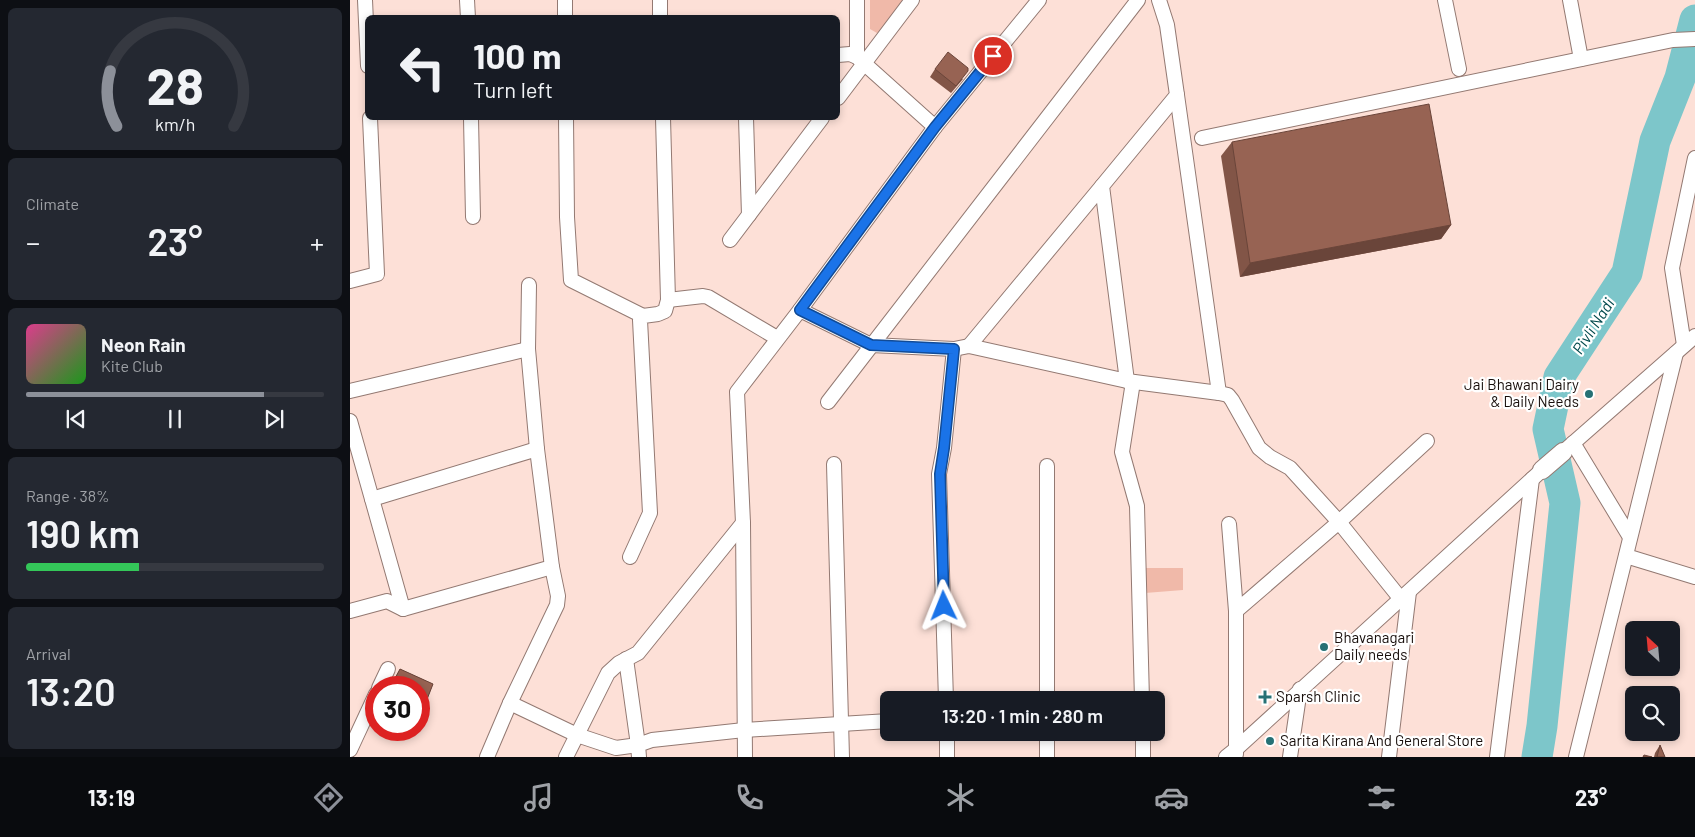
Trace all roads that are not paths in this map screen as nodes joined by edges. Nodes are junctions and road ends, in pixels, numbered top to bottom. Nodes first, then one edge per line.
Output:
1 (364, 0) edge
2 (467, 0) edge
3 (565, 0) edge
4 (660, 0) edge
5 (857, 0) edge
6 (912, 0) edge
7 (1039, 0) edge
8 (1138, 0) edge
9 (1160, 0) edge
10 (1445, 0) edge
11 (1570, 0) edge
12 (468, 15) edge
13 (565, 15) edge
14 (660, 15) edge
15 (365, 16) edge
16 (1695, 39) edge
17 (840, 55) edge
18 (860, 59) junction
19 (1581, 59) junction
20 (1460, 69) dead end
21 (840, 94) edge
22 (1177, 95) junction
23 (370, 120) edge
24 (471, 120) edge
25 (566, 120) edge
26 (663, 120) edge
27 (746, 120) edge
28 (820, 120) edge
29 (935, 127) junction
30 (1202, 138) dead end
31 (1695, 158) edge
32 (1102, 186) junction
33 (749, 215) junction
34 (473, 218) dead end
35 (730, 240) dead end
36 (350, 281) edge
37 (529, 285) dead end
38 (668, 300) junction
39 (800, 310) junction
40 (643, 316) junction
41 (1695, 336) edge
42 (777, 338) junction
43 (871, 345) junction
44 (969, 346) junction
45 (528, 348) junction
46 (954, 349) junction
47 (1680, 349) junction
48 (1130, 381) junction
49 (350, 391) edge
50 (1219, 393) junction
51 (828, 402) dead end
52 (350, 421) edge
53 (1427, 441) dead end
54 (1568, 448) junction
55 (537, 449) junction
56 (834, 464) dead end
57 (1047, 466) dead end
58 (1537, 474) junction
59 (372, 499) junction
60 (1339, 522) junction
61 (743, 523) junction
62 (1229, 524) dead end
63 (1630, 538) junction
64 (1626, 556) junction
65 (630, 557) dead end
66 (552, 567) junction
67 (1695, 577) edge
68 (1404, 595) junction
69 (403, 609) junction
70 (350, 611) edge
71 (1236, 611) junction
72 (626, 659) junction
73 (388, 669) dead end
74 (385, 676) edge
75 (1300, 689) junction
76 (946, 691) edge
77 (1047, 691) edge
78 (1142, 691) edge
79 (510, 703) junction
80 (365, 718) edge
81 (880, 721) edge
82 (842, 723) junction
83 (744, 730) junction
84 (576, 735) junction
85 (947, 741) edge
86 (1047, 741) edge
87 (1143, 741) edge
88 (350, 750) edge
89 (639, 751) edge
90 (1232, 754) edge
91 (487, 757) edge
92 (566, 757) edge
93 (745, 757) edge
94 (842, 757) edge
95 (947, 757) edge
96 (1047, 757) edge
97 (1143, 757) edge
98 (1290, 757) edge
99 (1389, 757) edge
100 (1497, 757) edge
101 (1576, 757) edge

1 - 15 street
2 - 12 street
3 - 13 street
4 - 14 street
5 - 18 street
6 - 18 street
7 - 29 street
8 - 43 street
9 - 22 street
10 - 20 street
11 - 19 street
16 - 19 street
17 - 18 street
18 - 21 street
18 - 29 street
19 - 30 street
22 - 32 street
22 - 50 street
23 - 36 street
24 - 34 street
25 - 40 street
26 - 38 street
27 - 33 street
28 - 33 street
29 - 39 street
31 - 47 street
32 - 44 street
32 - 48 street
33 - 35 street
37 - 45 street
38 - 40 street
38 - 42 street
39 - 42 street
39 - 43 street
40 - 65 street
41 - 47 street
42 - 61 street
43 - 46 street
43 - 51 street
44 - 46 street
44 - 48 street
45 - 49 street
45 - 55 street
46 - 76 street
47 - 54 street
47 - 63 street
48 - 50 street
48 - 78 street
50 - 60 street
52 - 59 street
53 - 60 street
54 - 58 street
54 - 63 street
55 - 59 street
55 - 66 street
56 - 82 street
57 - 77 street
58 - 68 street
58 - 100 street
59 - 69 street
60 - 68 street
60 - 71 street
61 - 72 street
61 - 83 street
62 - 71 street
63 - 64 street
64 - 67 street
64 - 101 street
66 - 69 street
66 - 79 street
68 - 75 street
68 - 99 street
69 - 70 street
71 - 90 street
72 - 84 street
72 - 89 street
73 - 74 street
75 - 90 street
75 - 98 street
79 - 84 street
79 - 91 street
80 - 88 street
81 - 82 street
82 - 83 street
82 - 94 street
83 - 89 street
83 - 93 street
84 - 89 street
84 - 92 street
85 - 95 street
86 - 96 street
87 - 97 street

